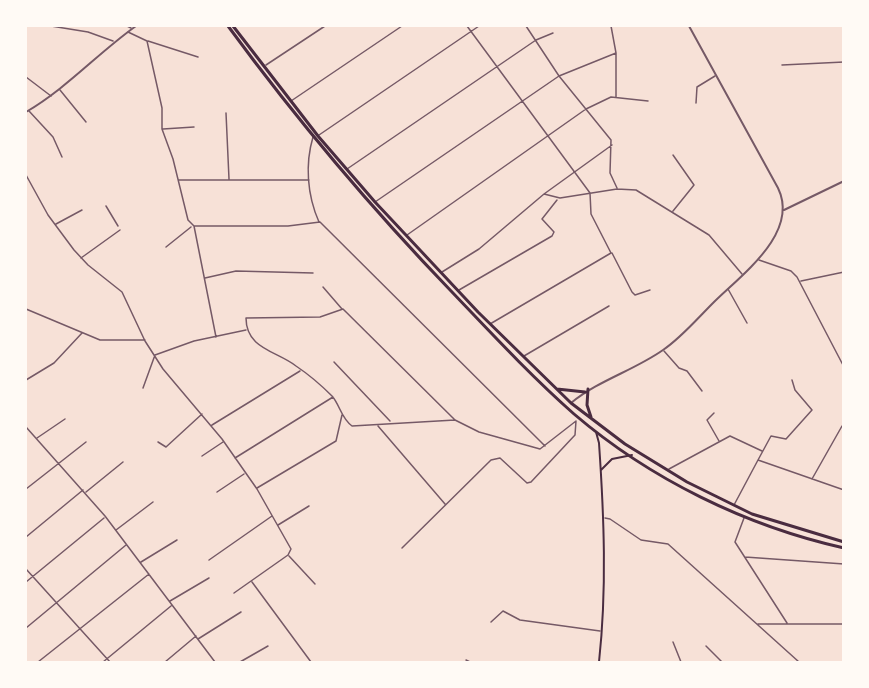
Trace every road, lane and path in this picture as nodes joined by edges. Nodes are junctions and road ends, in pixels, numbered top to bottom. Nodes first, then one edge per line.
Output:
1 (51, 26) edge
2 (126, 26) edge
3 (136, 26) edge
4 (228, 26) edge
5 (233, 26) edge
6 (325, 26) edge
7 (402, 26) edge
8 (467, 26) edge
9 (479, 26) edge
10 (526, 26) edge
11 (611, 26) edge
12 (689, 26) edge
13 (132, 29) junction
14 (471, 31) junction
15 (127, 32) junction
16 (553, 33) dead end
17 (536, 40) junction
18 (113, 41) junction
19 (147, 41) junction
20 (616, 53) junction
21 (198, 57) dead end
22 (843, 62) edge
23 (782, 65) dead end
24 (264, 67) junction
25 (497, 67) junction
26 (716, 75) junction
27 (559, 76) junction
28 (26, 77) edge
29 (60, 90) junction
30 (51, 96) junction
31 (616, 98) junction
32 (648, 101) dead end
33 (291, 102) junction
34 (522, 103) junction
35 (696, 103) dead end
36 (586, 109) junction
37 (27, 111) edge
38 (226, 113) dead end
39 (86, 122) dead end
40 (194, 127) dead end
41 (162, 129) junction
42 (315, 136) junction
43 (548, 138) junction
44 (612, 145) junction
45 (673, 155) dead end
46 (62, 157) dead end
47 (346, 169) junction
48 (574, 173) junction
49 (26, 175) edge
50 (178, 180) junction
51 (229, 180) junction
52 (309, 180) junction
53 (843, 181) edge
54 (30, 183) junction
55 (26, 186) edge
56 (617, 189) junction
57 (590, 193) junction
58 (544, 194) junction
59 (558, 198) junction
60 (375, 202) junction
61 (106, 206) dead end
62 (82, 210) dead end
63 (784, 210) junction
64 (672, 212) junction
65 (320, 222) junction
66 (56, 225) junction
67 (118, 226) dead end
68 (193, 226) junction
69 (120, 230) dead end
70 (406, 235) junction
71 (166, 247) dead end
72 (611, 253) junction
73 (81, 259) junction
74 (759, 260) junction
75 (441, 272) junction
76 (843, 272) edge
77 (313, 273) dead end
78 (743, 275) junction
79 (204, 278) junction
80 (800, 282) junction
81 (324, 287) dead end
82 (727, 289) junction
83 (458, 290) junction
84 (650, 290) dead end
85 (609, 306) dead end
86 (26, 309) edge
87 (342, 309) junction
88 (747, 323) dead end
89 (490, 324) junction
90 (247, 330) junction
91 (82, 332) junction
92 (216, 338) junction
93 (145, 340) junction
94 (664, 350) junction
95 (155, 355) junction
96 (523, 357) junction
97 (334, 362) dead end
98 (843, 367) edge
99 (301, 370) junction
100 (26, 380) edge
101 (792, 380) dead end
102 (142, 388) dead end
103 (555, 388) junction
104 (586, 390) junction
105 (702, 391) dead end
106 (333, 396) junction
107 (571, 403) junction
108 (714, 412) dead end
109 (202, 414) junction
110 (342, 415) junction
111 (577, 416) junction
112 (65, 419) dead end
113 (592, 419) junction
114 (455, 420) junction
115 (576, 421) junction
116 (391, 422) junction
117 (212, 426) junction
118 (377, 426) junction
119 (842, 426) edge
120 (26, 428) edge
121 (594, 428) junction
122 (37, 439) junction
123 (86, 442) dead end
124 (158, 442) dead end
125 (223, 442) junction
126 (719, 442) junction
127 (544, 446) junction
128 (762, 451) junction
129 (632, 455) junction
130 (202, 456) dead end
131 (235, 459) junction
132 (758, 460) junction
133 (123, 462) dead end
134 (60, 463) junction
135 (601, 470) junction
136 (668, 470) junction
137 (244, 473) junction
138 (811, 480) junction
139 (26, 489) edge
140 (256, 489) junction
141 (843, 490) edge
142 (84, 491) junction
143 (217, 492) dead end
144 (153, 502) dead end
145 (446, 505) junction
146 (309, 506) dead end
147 (733, 506) junction
148 (105, 516) junction
149 (272, 516) junction
150 (604, 518) junction
151 (744, 518) junction
152 (278, 526) junction
153 (116, 530) junction
154 (26, 537) edge
155 (177, 540) dead end
156 (843, 542) edge
157 (126, 545) junction
158 (402, 548) dead end
159 (843, 548) edge
160 (288, 555) junction
161 (744, 557) junction
162 (209, 560) dead end
163 (140, 563) junction
164 (843, 564) edge
165 (26, 569) edge
166 (149, 574) junction
167 (32, 576) junction
168 (209, 578) dead end
169 (251, 581) junction
170 (26, 582) edge
171 (315, 584) dead end
172 (234, 592) dead end
173 (169, 601) junction
174 (56, 603) junction
175 (172, 605) junction
176 (241, 612) dead end
177 (491, 622) dead end
178 (787, 623) junction
179 (757, 624) junction
180 (843, 624) edge
181 (26, 627) edge
182 (80, 628) junction
183 (602, 632) junction
184 (197, 638) junction
185 (673, 642) dead end
186 (268, 646) dead end
187 (706, 646) dead end
188 (106, 659) junction
189 (466, 660) dead end
190 (38, 663) edge
191 (102, 663) edge
192 (110, 663) edge
193 (165, 663) edge
194 (215, 663) edge
195 (240, 663) edge
196 (311, 663) edge
197 (470, 663) edge
198 (599, 663) edge
199 (681, 663) edge
200 (722, 663) edge
201 (799, 663) edge

1 - 18 street
2 - 13 street
3 - 13 street
4 - 42 highway
5 - 24 highway
6 - 24 street
7 - 33 street
8 - 14 street
9 - 14 street
10 - 17 street
11 - 20 street
12 - 26 street
13 - 15 street
14 - 25 street
14 - 42 street
15 - 18 street
15 - 19 street
16 - 17 street
17 - 25 street
17 - 27 street
18 - 29 street
19 - 21 street
19 - 41 street
20 - 27 street
20 - 31 street
22 - 23 street
24 - 33 highway
25 - 34 street
25 - 47 street
26 - 35 street
26 - 63 street
27 - 34 street
27 - 36 street
28 - 30 street
29 - 30 street
29 - 39 street
30 - 37 street
31 - 32 street
31 - 36 street
33 - 42 highway
34 - 43 street
34 - 60 street
36 - 43 street
36 - 44 street
37 - 46 street
38 - 51 street
40 - 41 street
41 - 50 street
42 - 47 highway
42 - 52 street
42 - 111 highway
43 - 48 street
43 - 70 street
44 - 48 street
44 - 56 street
45 - 64 street
47 - 60 highway
48 - 57 street
48 - 58 street
49 - 54 street
50 - 51 street
50 - 68 street
51 - 52 street
52 - 65 street
53 - 63 street
54 - 55 street
54 - 66 street
56 - 57 street
56 - 64 street
57 - 59 street
57 - 72 street
58 - 59 street
58 - 75 street
59 - 83 street
60 - 70 highway
61 - 67 street
62 - 66 street
63 - 74 street
64 - 78 street
65 - 68 street
65 - 127 street
66 - 73 street
68 - 71 street
68 - 79 street
69 - 73 street
70 - 75 highway
72 - 84 street
72 - 89 street
73 - 93 street
74 - 78 street
74 - 80 street
75 - 83 highway
76 - 80 street
77 - 79 street
78 - 82 street
79 - 92 street
80 - 98 street
81 - 87 street
82 - 88 street
82 - 94 street
83 - 89 highway
85 - 96 street
86 - 91 street
87 - 90 street
87 - 114 street
89 - 96 highway
90 - 92 street
90 - 99 street
91 - 93 street
91 - 100 street
92 - 95 street
93 - 95 street
94 - 104 street
94 - 105 street
95 - 102 street
95 - 109 street
96 - 103 highway
97 - 116 street
99 - 106 street
99 - 117 street
101 - 128 street
103 - 104 highway
103 - 107 highway
104 - 107 street
104 - 113 highway
106 - 110 street
106 - 131 street
107 - 113 highway
108 - 126 street
109 - 117 street
109 - 124 street
110 - 118 street
110 - 140 street
111 - 115 street
111 - 121 highway
112 - 122 street
113 - 136 highway
114 - 116 street
114 - 127 street
115 - 127 street
115 - 145 street
116 - 118 street
117 - 125 street
118 - 145 street
119 - 138 street
120 - 122 street
121 - 129 highway
121 - 135 main road
122 - 134 street
123 - 134 street
125 - 130 street
125 - 131 street
126 - 128 street
126 - 136 street
128 - 132 street
129 - 135 main road
129 - 151 highway
131 - 137 street
132 - 138 street
132 - 147 street
133 - 142 street
134 - 139 street
134 - 142 street
135 - 150 main road
136 - 147 highway
137 - 140 street
137 - 143 street
138 - 141 street
140 - 149 street
142 - 148 street
142 - 154 street
144 - 153 street
145 - 158 street
146 - 152 street
147 - 156 highway
148 - 153 street
148 - 167 street
149 - 152 street
149 - 162 street
150 - 179 street
150 - 183 main road
151 - 159 highway
151 - 161 street
152 - 160 street
153 - 157 street
155 - 163 street
157 - 163 street
157 - 174 street
160 - 169 street
160 - 171 street
161 - 164 street
161 - 178 street
163 - 166 street
165 - 167 street
166 - 173 street
166 - 182 street
167 - 170 street
167 - 174 street
168 - 173 street
169 - 172 street
169 - 196 street
173 - 175 street
174 - 181 street
174 - 182 street
175 - 184 street
175 - 188 street
176 - 184 street
177 - 183 street
178 - 179 street
178 - 180 street
179 - 201 street
182 - 188 street
182 - 190 street
183 - 198 main road
184 - 193 street
184 - 194 street
185 - 199 street
186 - 195 street
187 - 200 street
188 - 191 street
188 - 192 street
189 - 197 street

